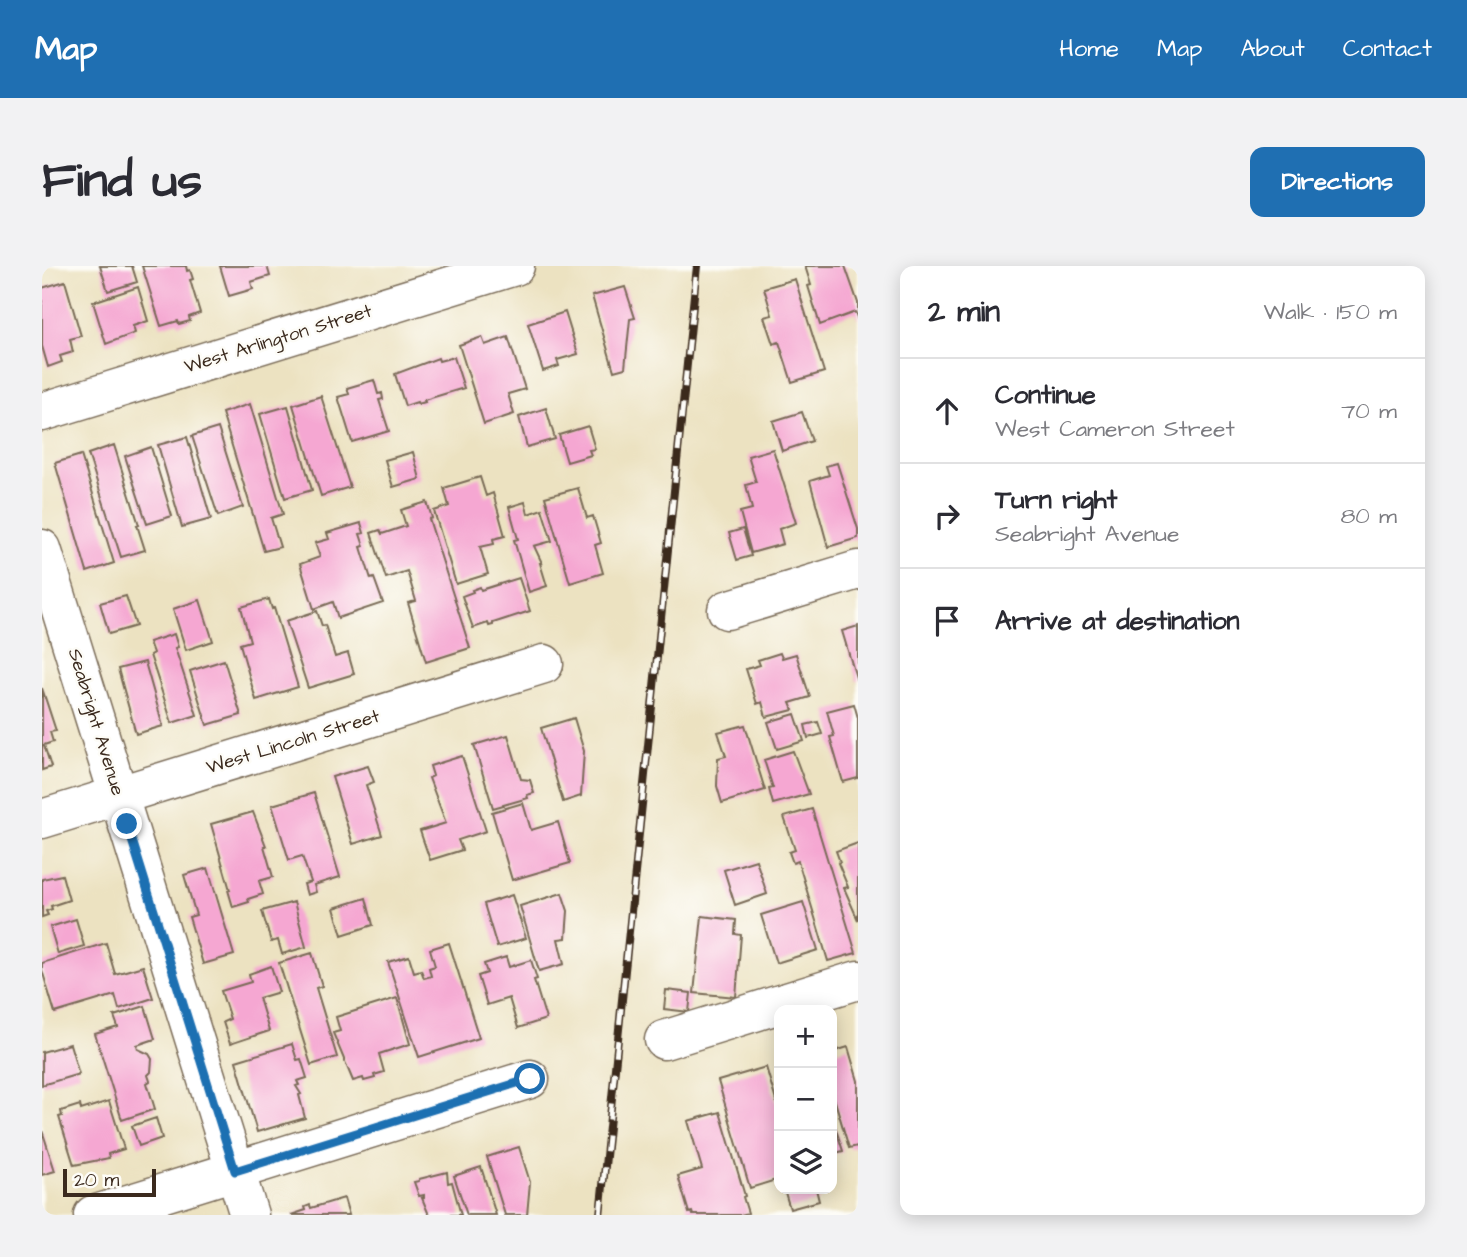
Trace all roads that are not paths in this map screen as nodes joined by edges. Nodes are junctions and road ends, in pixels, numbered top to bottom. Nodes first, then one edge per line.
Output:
1 (515, 266) edge
2 (42, 412) edge
3 (42, 549) edge
4 (858, 570) edge
5 (727, 610) dead end
6 (544, 664) dead end
7 (118, 796) junction
8 (42, 819) edge
9 (858, 980) edge
10 (664, 1040) dead end
11 (530, 1079) dead end
12 (235, 1171) junction
13 (93, 1215) edge
14 (249, 1215) edge

1 - 2 street, West Arlington Street
3 - 7 street, Seabright Avenue
4 - 5 street
6 - 7 street, West Lincoln Street
7 - 8 street, West Lincoln Street
7 - 12 street, Seabright Avenue
9 - 10 street
11 - 12 street
12 - 13 street
12 - 14 street, Seabright Avenue

